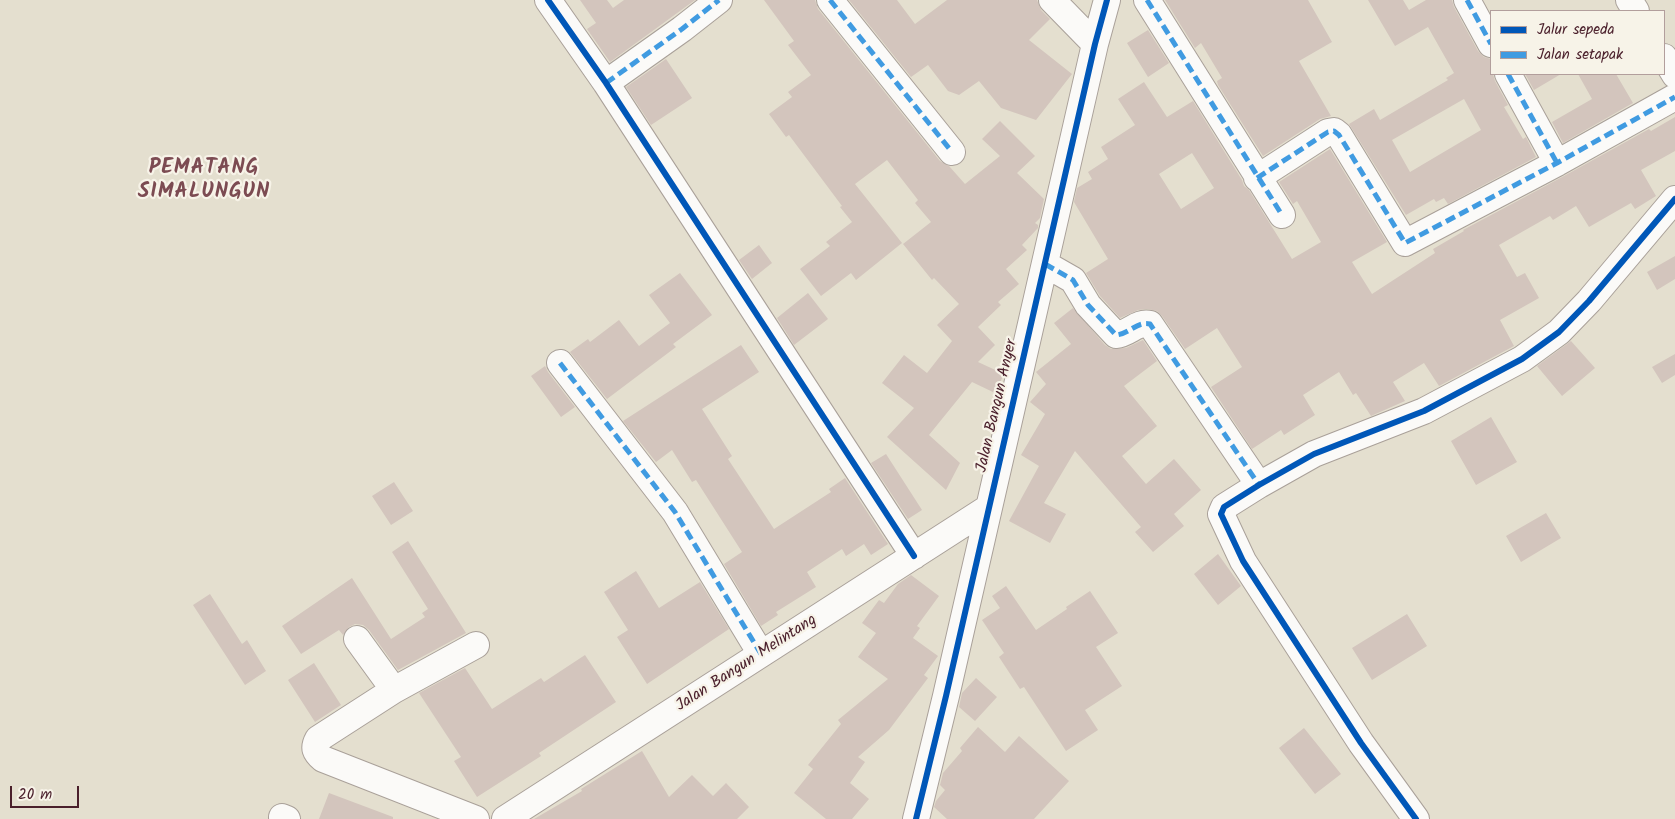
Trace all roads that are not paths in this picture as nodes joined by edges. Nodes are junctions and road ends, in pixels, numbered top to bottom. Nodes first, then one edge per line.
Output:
1 (548, 0) edge
2 (719, 0) edge
3 (830, 0) edge
4 (1052, 0) edge
5 (1107, 0) edge
6 (1147, 0) edge
7 (1467, 0) edge
8 (1490, 42) edge
9 (1095, 44) junction
10 (1665, 59) edge
11 (1509, 75) edge
12 (1675, 76) edge
13 (606, 84) junction
14 (1675, 97) edge
15 (952, 152) dead end
16 (1557, 164) junction
17 (1257, 178) junction
18 (1675, 200) edge
19 (1282, 215) dead end
20 (1045, 264) junction
21 (560, 363) dead end
22 (1259, 485) junction
23 (988, 508) junction
24 (914, 556) junction
25 (357, 639) dead end
26 (476, 644) dead end
27 (762, 654) junction
28 (394, 690) junction
29 (476, 819) edge
30 (505, 819) edge
31 (916, 819) edge
32 (1416, 819) edge

1 - 13 street
2 - 13 street
3 - 15 street
4 - 9 street
5 - 9 street, Jalan Bangun Anyer
6 - 17 street
7 - 8 street
9 - 20 street, Jalan Bangun Anyer
10 - 12 street
11 - 16 street
13 - 24 street
14 - 16 street
16 - 17 street
17 - 19 street
18 - 22 street
20 - 22 street
20 - 23 street, Jalan Bangun Anyer
21 - 27 street
22 - 32 street
23 - 24 street, Jalan Bangun Melintang
23 - 31 street, Jalan Bangun Anyer
24 - 27 street, Jalan Bangun Melintang
25 - 28 street
26 - 28 street
27 - 30 street, Jalan Bangun Melintang
28 - 29 street

